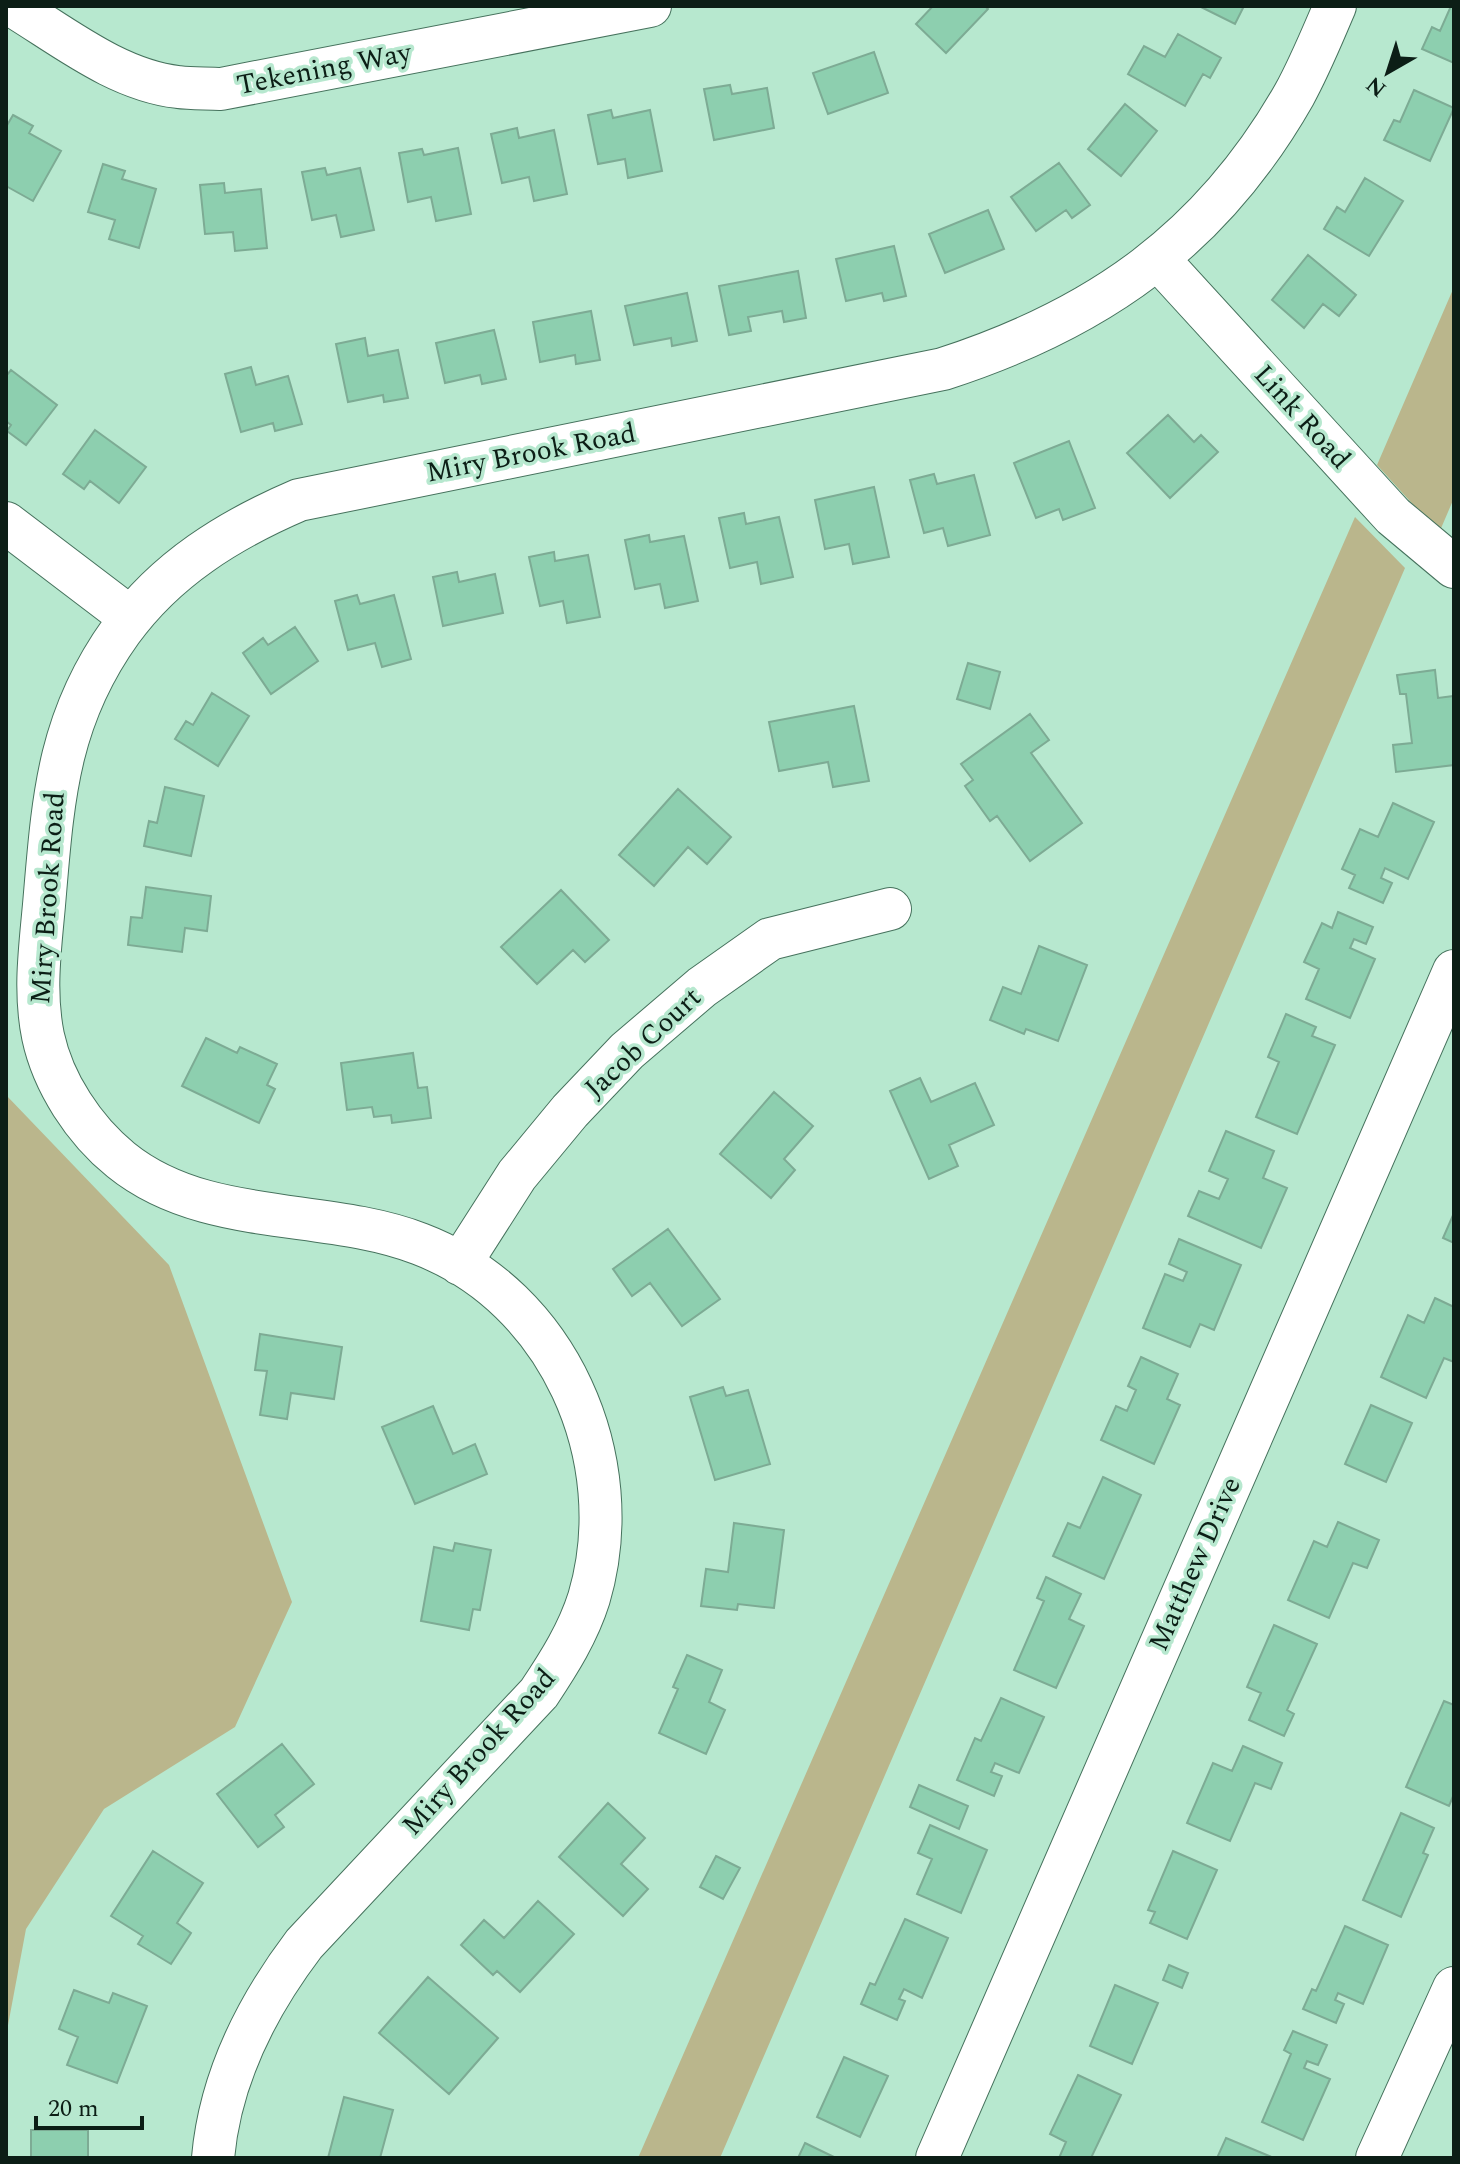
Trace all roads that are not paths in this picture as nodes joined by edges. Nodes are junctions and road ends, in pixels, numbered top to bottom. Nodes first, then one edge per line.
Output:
1 (13, 6) edge
2 (650, 6) edge
3 (1335, 6) edge
4 (1158, 259) junction
5 (6, 523) edge
6 (1454, 567) edge
7 (131, 618) junction
8 (890, 909) dead end
9 (1454, 971) edge
10 (460, 1264) junction
11 (1454, 1988) edge
12 (213, 2158) edge
13 (937, 2158) edge
14 (1377, 2158) edge

1 - 2 street, Tekening Way
3 - 4 street, Miry Brook Road
4 - 6 street, Link Road
4 - 7 street, Miry Brook Road
5 - 7 street
7 - 10 street, Miry Brook Road
8 - 10 street, Jacob Court
9 - 13 street, Matthew Drive
10 - 12 street, Miry Brook Road
11 - 14 street

